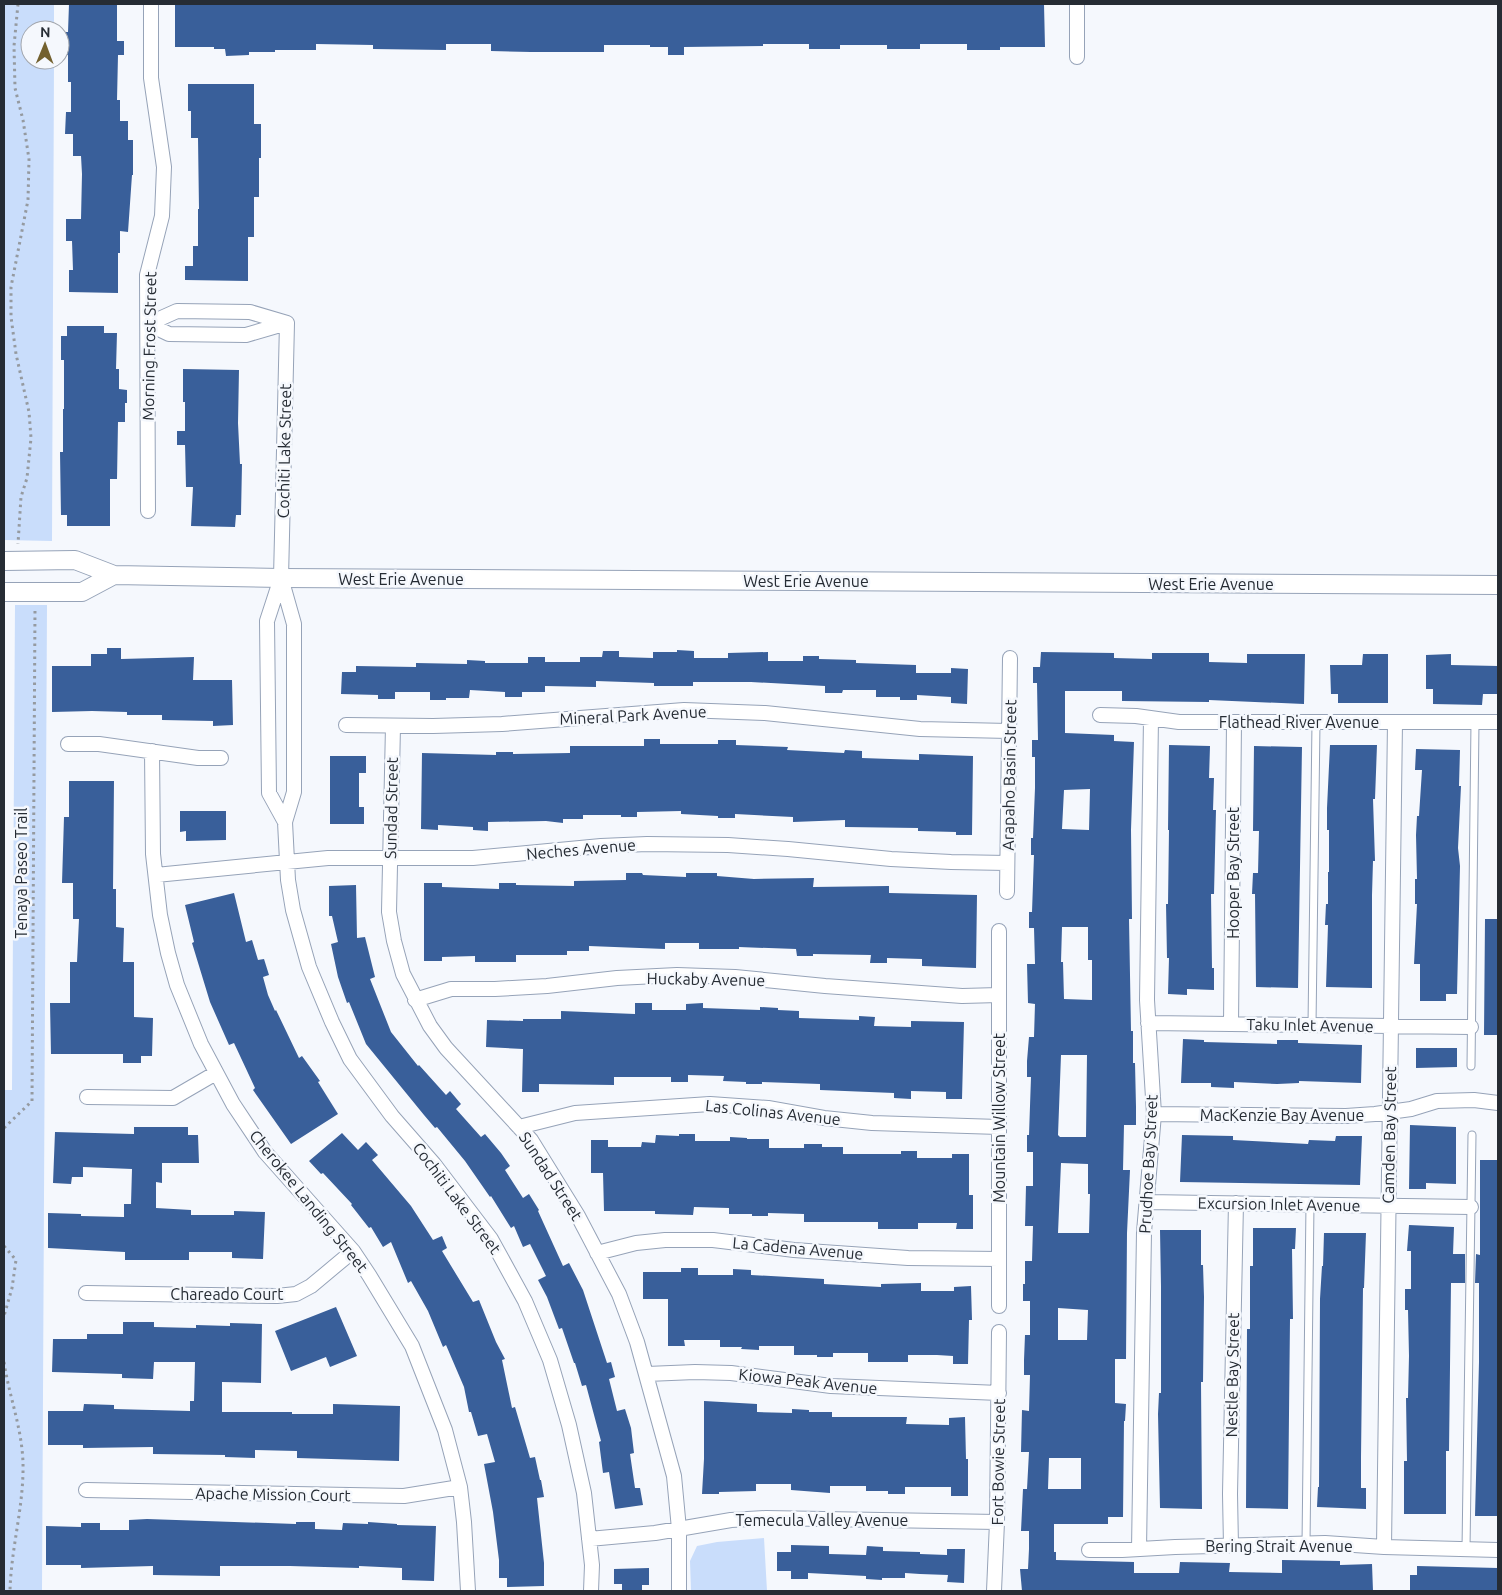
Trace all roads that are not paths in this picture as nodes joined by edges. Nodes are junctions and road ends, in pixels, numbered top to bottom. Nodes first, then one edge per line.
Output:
1 (151, 4) edge
2 (1077, 4) edge
3 (1077, 56) dead end
4 (287, 323) junction
5 (148, 324) junction
6 (148, 511) dead end
7 (4, 561) edge
8 (114, 576) junction
9 (281, 578) junction
10 (1498, 585) edge
11 (4, 592) edge
12 (1010, 658) dead end
13 (1100, 716) dead end
14 (1151, 718) junction
15 (1234, 722) junction
16 (1395, 722) junction
17 (1475, 722) junction
18 (1498, 722) edge
19 (1316, 723) junction
20 (346, 725) dead end
21 (393, 726) junction
22 (1009, 731) junction
23 (68, 744) dead end
24 (152, 751) junction
25 (221, 758) dead end
26 (285, 822) junction
27 (389, 857) junction
28 (1007, 862) junction
29 (287, 863) junction
30 (156, 875) junction
31 (1007, 892) dead end
32 (999, 931) dead end
33 (999, 995) junction
34 (415, 1000) junction
35 (1148, 1023) junction
36 (1232, 1024) junction
37 (1312, 1025) junction
38 (1391, 1026) junction
39 (1472, 1027) junction
40 (1471, 1066) dead end
41 (216, 1074) junction
42 (87, 1098) dead end
43 (1498, 1103) edge
44 (1390, 1112) junction
45 (1154, 1114) junction
46 (999, 1127) junction
47 (519, 1128) junction
48 (1472, 1136) dead end
49 (1147, 1202) junction
50 (1236, 1203) junction
51 (1310, 1204) junction
52 (1388, 1206) junction
53 (1471, 1207) junction
54 (353, 1251) junction
55 (598, 1253) junction
56 (999, 1259) junction
57 (86, 1293) dead end
58 (999, 1306) dead end
59 (999, 1332) dead end
60 (647, 1374) junction
61 (999, 1393) junction
62 (460, 1487) junction
63 (86, 1490) dead end
64 (997, 1522) junction
65 (679, 1528) junction
66 (589, 1539) junction
67 (1306, 1544) junction
68 (1231, 1546) junction
69 (1384, 1548) junction
70 (1139, 1549) junction
71 (1466, 1549) junction
72 (1090, 1550) dead end
73 (1498, 1550) edge
74 (468, 1591) edge
75 (591, 1591) edge
76 (679, 1591) edge
77 (994, 1591) edge

1 - 5 street, Morning Frost Street
2 - 3 street
4 - 5 street
4 - 5 street
4 - 9 street, Cochiti Lake Street
5 - 6 street, Morning Frost Street
7 - 8 street, West Erie Avenue
8 - 9 street, West Erie Avenue
8 - 11 street, West Erie Avenue
9 - 10 street, West Erie Avenue
9 - 26 street, Cochiti Lake Street
9 - 26 street, Cochiti Lake Street
12 - 22 street, Arapaho Basin Street
13 - 14 street, Flathead River Avenue
14 - 15 street, Flathead River Avenue
14 - 35 street, Prudhoe Bay Street
15 - 19 street, Flathead River Avenue
15 - 36 street, Hooper Bay Street
16 - 17 street, Flathead River Avenue
16 - 19 street, Flathead River Avenue
16 - 38 street, Camden Bay Street
17 - 18 street, Flathead River Avenue
17 - 39 lane
19 - 37 lane
20 - 21 street, Mineral Park Avenue
21 - 22 street, Mineral Park Avenue
21 - 27 street, Sundad Street
22 - 28 street, Arapaho Basin Street
23 - 24 street
24 - 25 street
24 - 30 street, Cherokee Landing Street
26 - 29 street, Cochiti Lake Street
27 - 28 street, Neches Avenue
27 - 29 street, Neches Avenue
27 - 34 street, Sundad Street
28 - 31 street, Arapaho Basin Street
29 - 30 street, Neches Avenue
29 - 66 street, Cochiti Lake Street
30 - 41 street, Cherokee Landing Street
32 - 33 street, Mountain Willow Street
33 - 34 street, Huckaby Avenue
33 - 46 street, Mountain Willow Street
34 - 47 street, Sundad Street
35 - 36 street, Taku Inlet Avenue
35 - 45 street, Prudhoe Bay Street
36 - 37 street, Taku Inlet Avenue
37 - 38 street, Taku Inlet Avenue
38 - 39 street, Taku Inlet Avenue
38 - 44 street, Camden Bay Street
39 - 40 lane
41 - 42 street
41 - 54 street, Cherokee Landing Street
43 - 44 street, MacKenzie Bay Avenue
44 - 45 street, MacKenzie Bay Avenue
44 - 52 street, Camden Bay Street
45 - 49 street, Prudhoe Bay Street
46 - 47 street, Las Colinas Avenue
46 - 56 street, Mountain Willow Street
47 - 55 street, Sundad Street
48 - 53 lane
49 - 50 street, Excursion Inlet Avenue
49 - 70 street, Prudhoe Bay Street
50 - 51 street, Excursion Inlet Avenue
50 - 68 street, Nestle Bay Street
51 - 52 street, Excursion Inlet Avenue
51 - 67 lane
52 - 53 street, Excursion Inlet Avenue
52 - 69 street, Camden Bay Street
53 - 71 lane
54 - 57 street, Chareado Court
54 - 62 street, Cherokee Landing Street
55 - 56 street, La Cadena Avenue
55 - 60 street, Sundad Street
56 - 58 street, Mountain Willow Street
59 - 61 street, Fort Bowie Street
60 - 61 street, Kiowa Peak Avenue
60 - 65 street, Sundad Street
61 - 64 street, Fort Bowie Street
62 - 63 street, Apache Mission Court
62 - 74 street, Cherokee Landing Street
64 - 65 street, Temecula Valley Avenue
64 - 77 street, Fort Bowie Street
65 - 66 street, Temecula Valley Avenue
65 - 76 street, Sundad Street
66 - 75 street, Cochiti Lake Street
67 - 68 street, Bering Strait Avenue
67 - 69 street, Bering Strait Avenue
68 - 70 street, Bering Strait Avenue
69 - 71 street, Bering Strait Avenue
70 - 72 street, Bering Strait Avenue
71 - 73 street, Bering Strait Avenue

